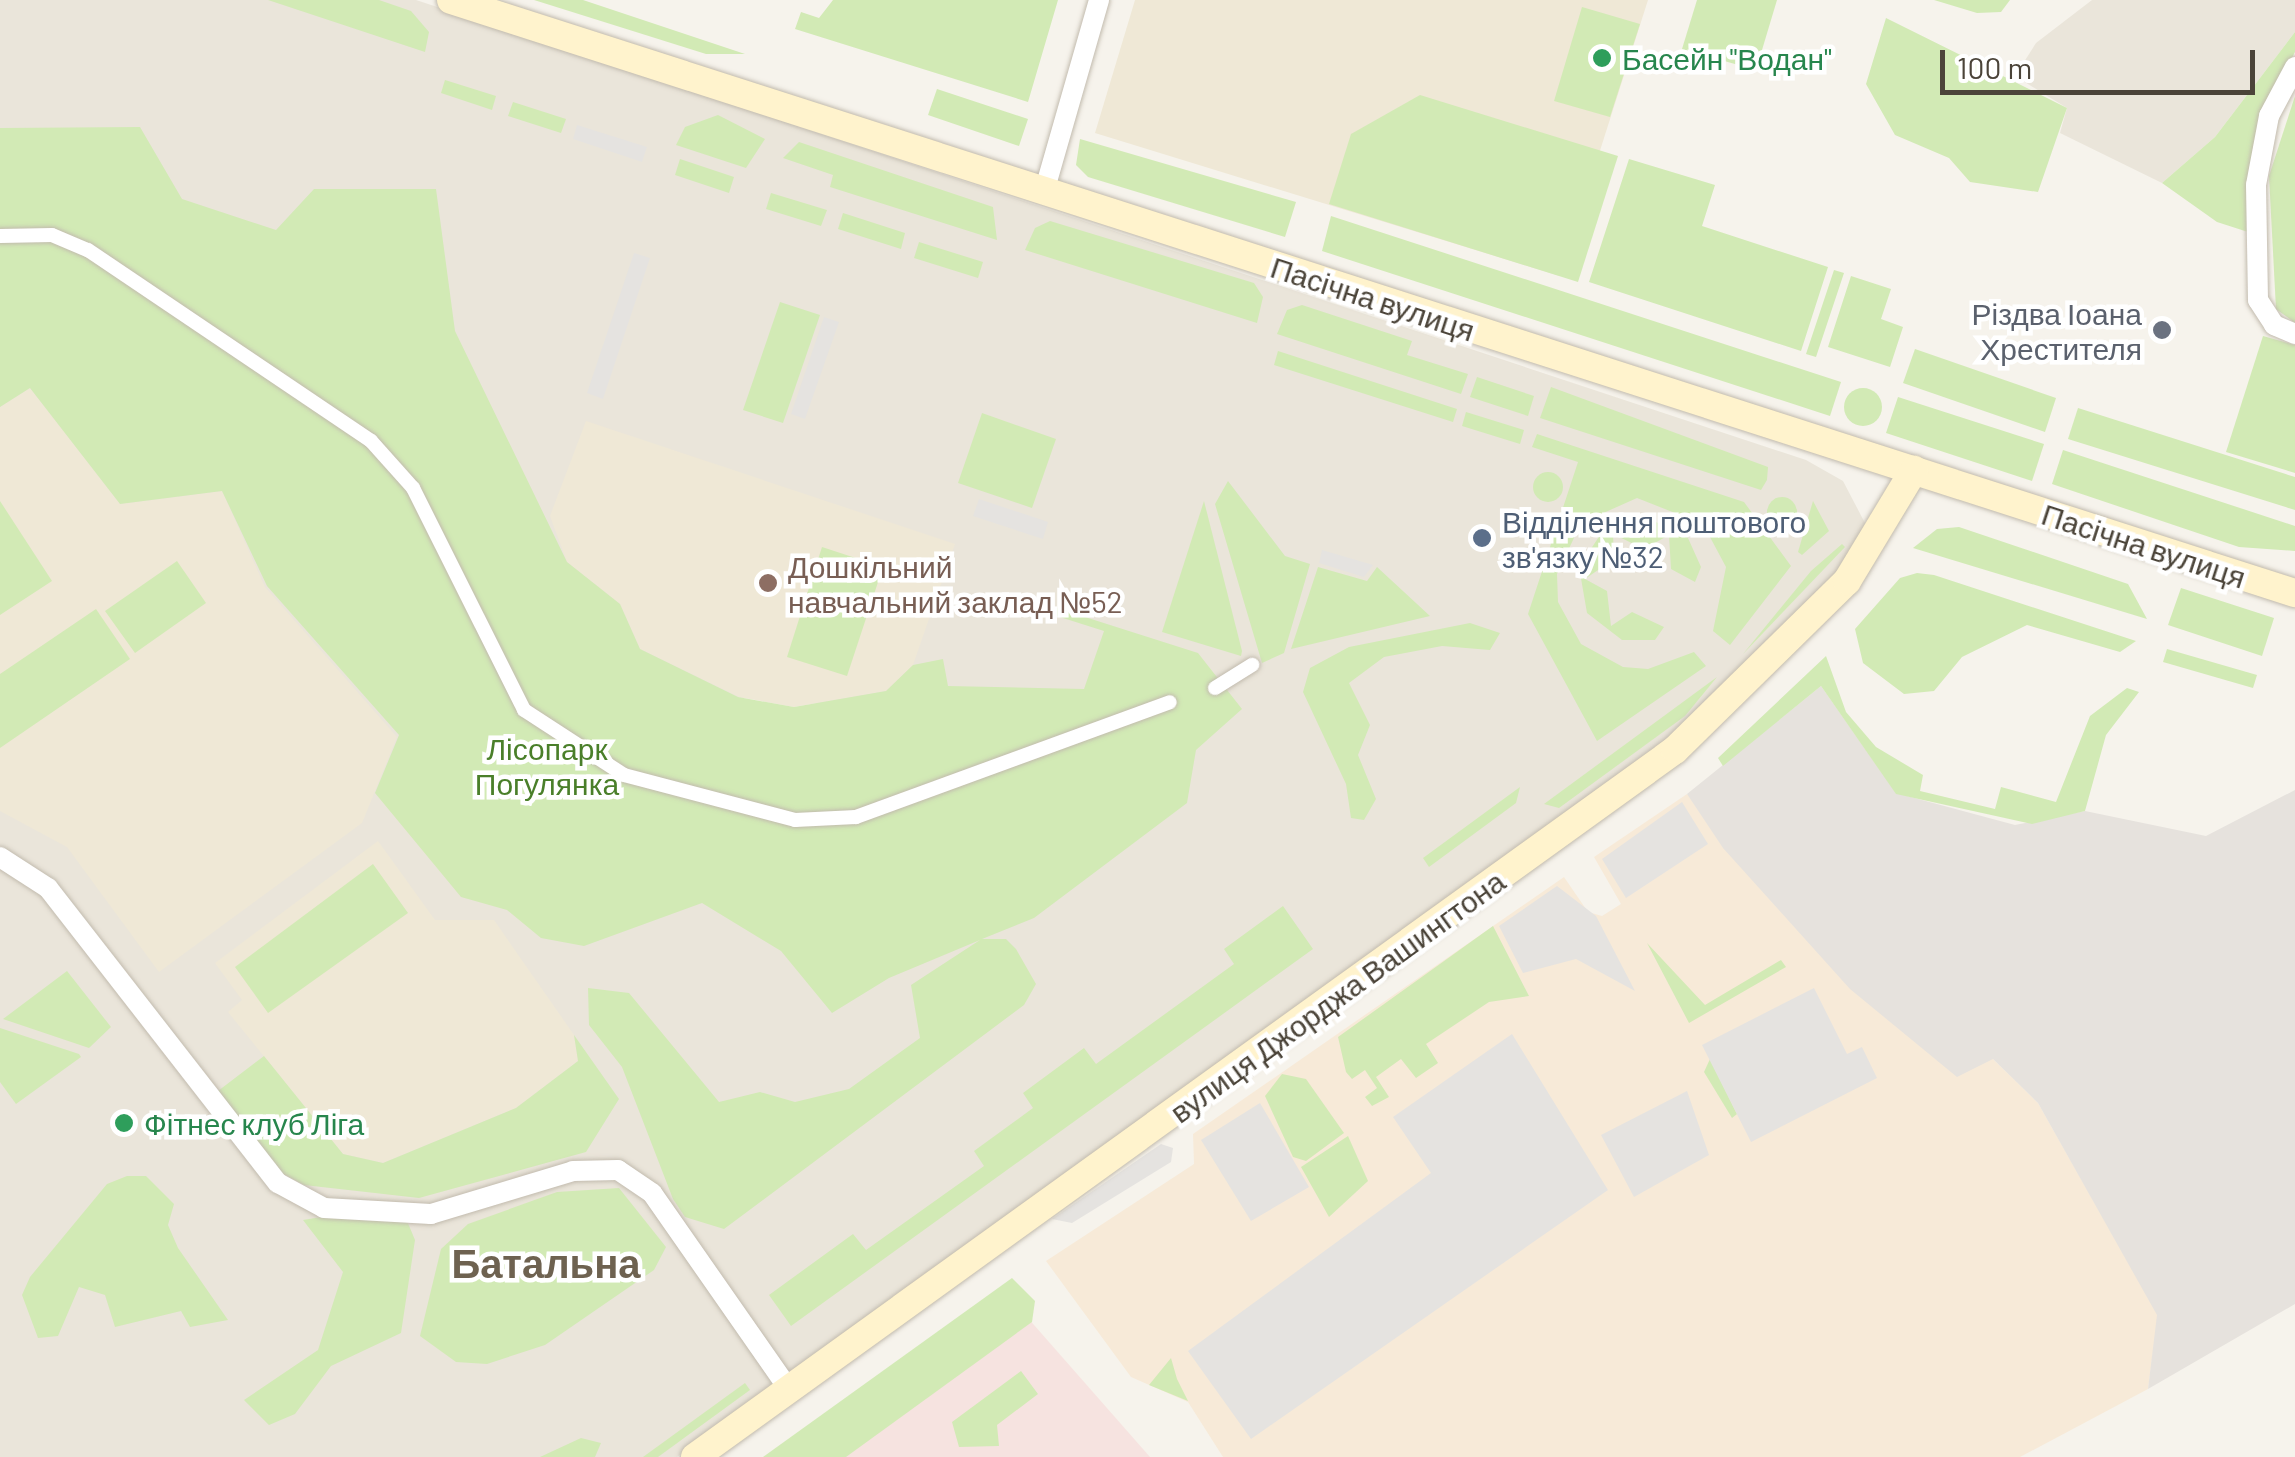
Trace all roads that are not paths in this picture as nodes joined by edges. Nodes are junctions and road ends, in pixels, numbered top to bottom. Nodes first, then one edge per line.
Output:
1 (451, 0) edge
2 (1099, 0) edge
3 (2295, 67) edge
4 (1044, 192) junction
5 (0, 236) edge
6 (2295, 334) edge
7 (1914, 470) junction
8 (2295, 593) edge
9 (1252, 665) dead end
10 (1215, 688) dead end
11 (1170, 702) dead end
12 (0, 857) edge
13 (788, 1388) junction
14 (695, 1457) edge

1 - 4 main road, Пасічна вулиця
2 - 4 street
3 - 6 street
4 - 7 main road, Пасічна вулиця
5 - 11 street
7 - 8 main road, Пасічна вулиця
7 - 13 main road, вулиця Джорджа Вашингтона
9 - 10 street
12 - 13 street
13 - 14 main road, вулиця Джорджа Вашингтона

